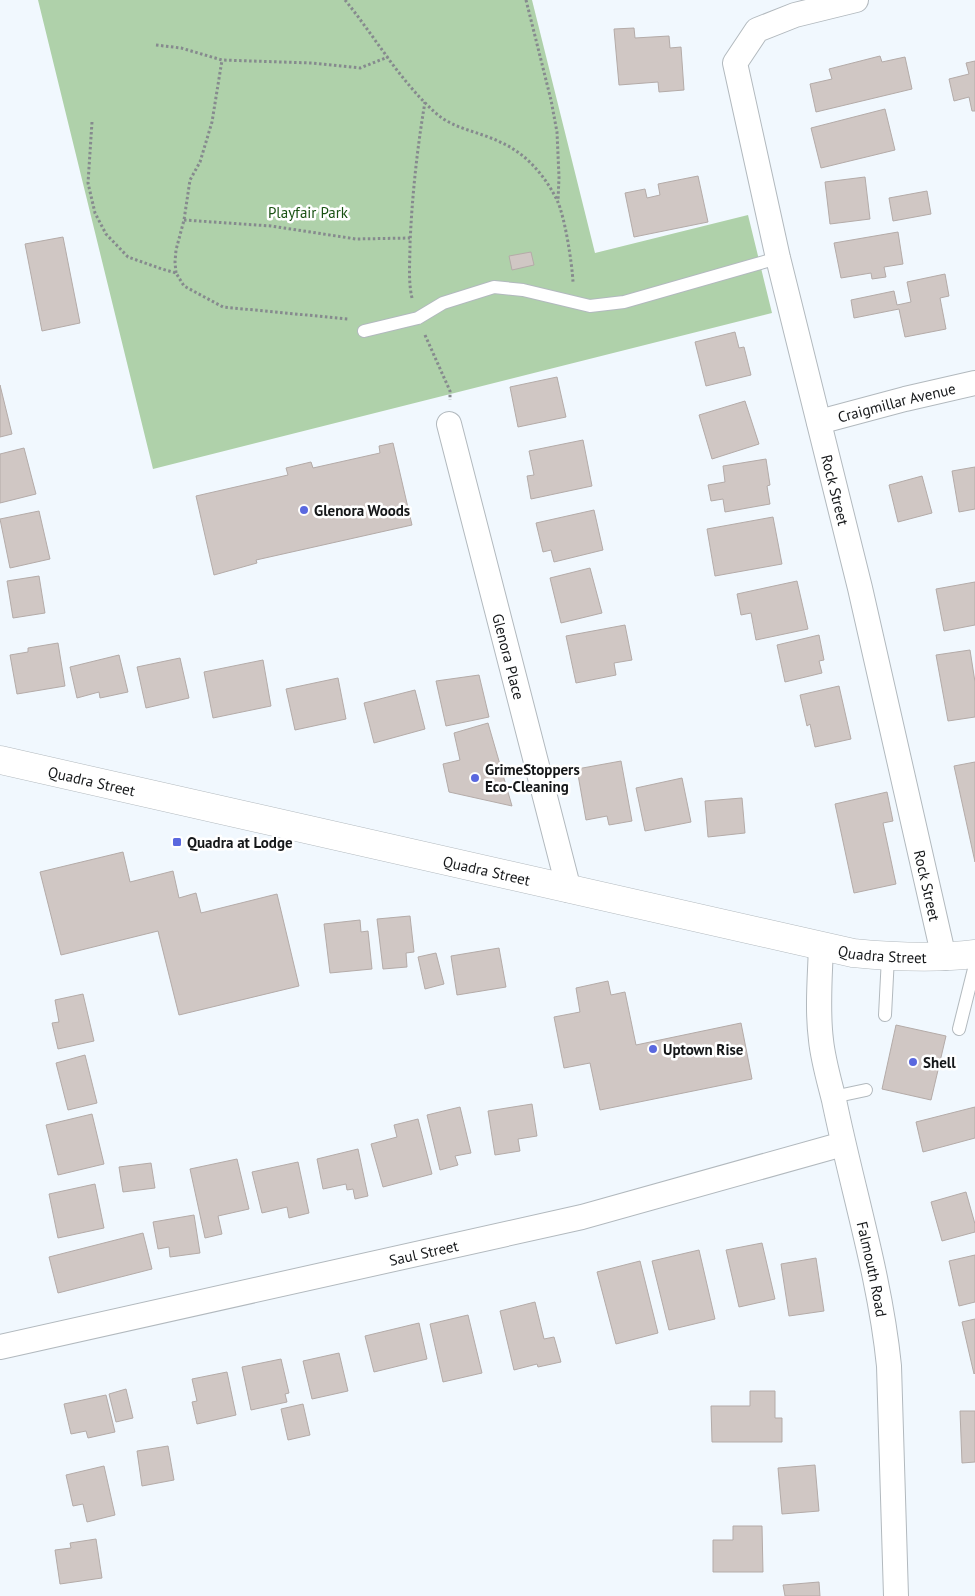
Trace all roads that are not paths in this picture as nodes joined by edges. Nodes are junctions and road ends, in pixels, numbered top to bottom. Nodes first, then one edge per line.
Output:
1 (856, 0) edge
2 (778, 258) junction
3 (364, 331) road end
4 (975, 383) edge
5 (819, 422) junction
6 (449, 424) dead end
7 (0, 760) edge
8 (569, 890) junction
9 (821, 946) junction
10 (975, 954) edge
11 (888, 956) junction
12 (944, 958) junction
13 (975, 965) edge
14 (885, 1015) dead end
15 (959, 1028) dead end
16 (866, 1090) dead end
17 (833, 1097) junction
18 (843, 1144) junction
19 (0, 1347) edge
20 (896, 1596) edge

1 - 2 street, Rock Street
2 - 3 lane
2 - 5 street, Rock Street
4 - 5 street, Craigmillar Avenue
5 - 12 street, Rock Street
6 - 8 street, Glenora Place
7 - 8 main road, Quadra Street
8 - 9 main road, Quadra Street
9 - 11 main road, Quadra Street
9 - 17 street, Falmouth Road
10 - 12 main road, Quadra Street
11 - 12 main road, Quadra Street
11 - 14 lane
13 - 15 lane
16 - 17 lane
17 - 18 street, Falmouth Road
18 - 19 street, Saul Street
18 - 20 street, Falmouth Road

